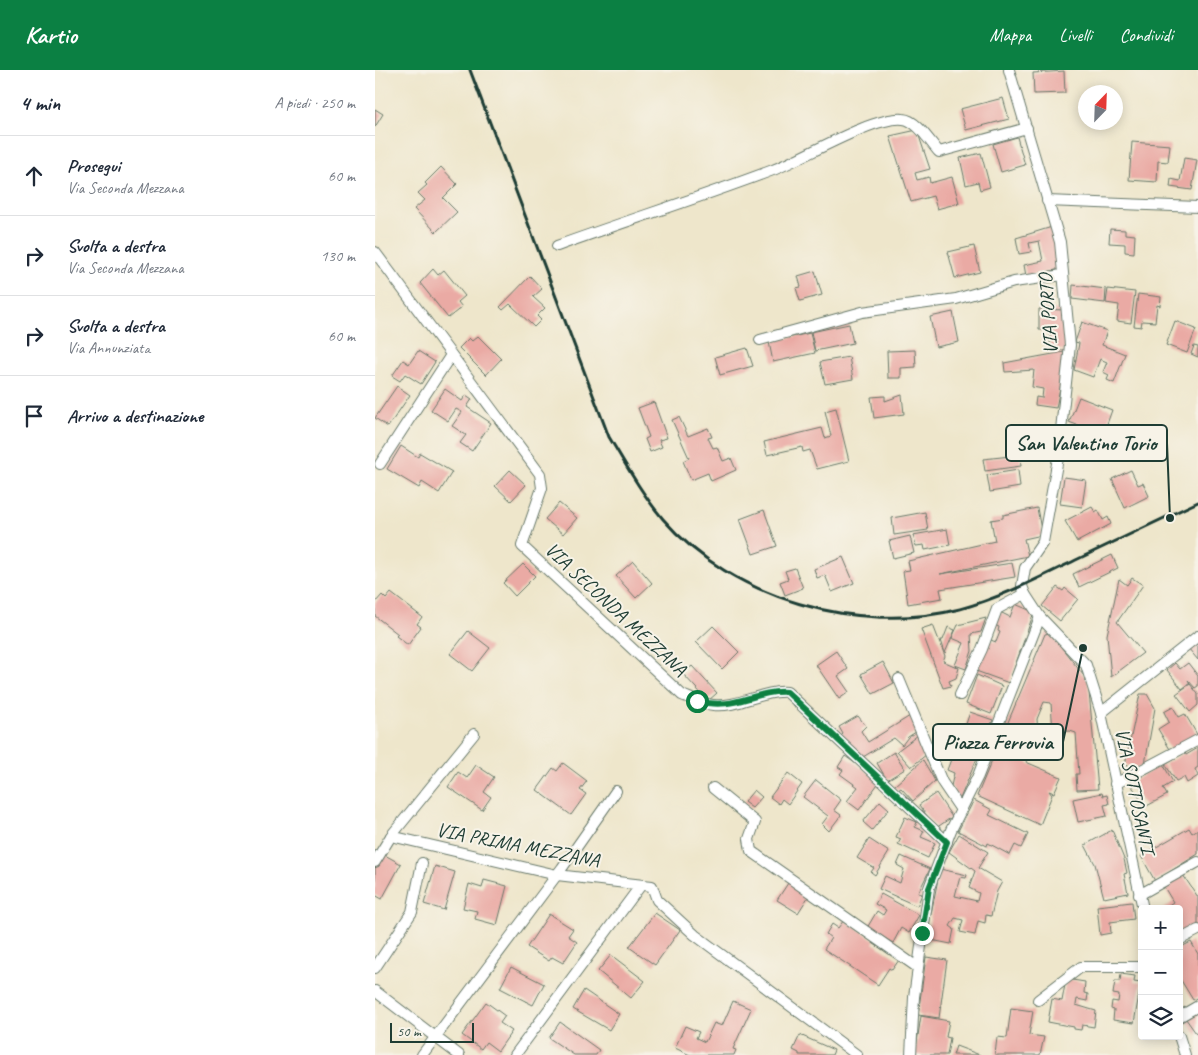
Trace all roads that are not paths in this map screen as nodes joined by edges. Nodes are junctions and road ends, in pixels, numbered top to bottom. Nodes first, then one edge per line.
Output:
1 (1009, 70) edge
2 (1027, 128) junction
3 (1047, 201) junction
4 (1198, 207) edge
5 (557, 246) dead end
6 (375, 252) edge
7 (1063, 275) junction
8 (760, 340) dead end
9 (451, 354) junction
10 (380, 464) dead end
11 (1024, 590) junction
12 (1040, 617) junction
13 (1198, 636) edge
14 (899, 680) dead end
15 (960, 695) dead end
16 (1101, 713) junction
17 (474, 734) dead end
18 (1198, 740) edge
19 (1115, 784) junction
20 (713, 788) dead end
21 (616, 792) dead end
22 (961, 810) junction
23 (391, 836) junction
24 (947, 842) junction
25 (375, 862) edge
26 (422, 862) dead end
27 (1198, 862) edge
28 (557, 875) junction
29 (641, 885) junction
30 (1139, 895) junction
31 (1142, 905) edge
32 (1198, 930) edge
33 (1183, 938) edge
34 (917, 966) junction
35 (1138, 967) edge
36 (375, 968) edge
37 (375, 992) edge
38 (1038, 1000) dead end
39 (1198, 1006) edge
40 (1183, 1015) edge
41 (435, 1037) junction
42 (1180, 1040) edge
43 (422, 1055) edge
44 (459, 1055) edge
45 (515, 1055) edge
46 (857, 1055) edge
47 (911, 1055) edge
48 (1185, 1055) edge

1 - 2 street, VIA PORTO
2 - 3 street, VIA PORTO
2 - 5 street
3 - 4 street
3 - 7 street, VIA PORTO
6 - 9 street, VIA SECONDA MEZZANA
7 - 8 street
7 - 11 street, VIA PORTO
9 - 10 street
9 - 24 street, VIA SECONDA MEZZANA
11 - 12 street
11 - 15 street
12 - 16 street
12 - 22 street
13 - 16 street, VIA SOTTOSANTI
14 - 22 street
16 - 19 street, VIA SOTTOSANTI
17 - 23 street, VIA PRIMA MEZZANA
18 - 19 street
19 - 30 street, VIA SOTTOSANTI
20 - 34 street
21 - 28 street
22 - 24 street
23 - 25 street
23 - 28 street, VIA PRIMA MEZZANA
24 - 34 street
26 - 36 street
27 - 30 street
28 - 29 street, VIA PRIMA MEZZANA
28 - 41 street
29 - 45 street
29 - 46 street
30 - 31 street, VIA SOTTOSANTI
32 - 33 street
34 - 47 street
35 - 38 street
37 - 41 street
39 - 40 street
41 - 43 street
41 - 44 street
42 - 48 street

